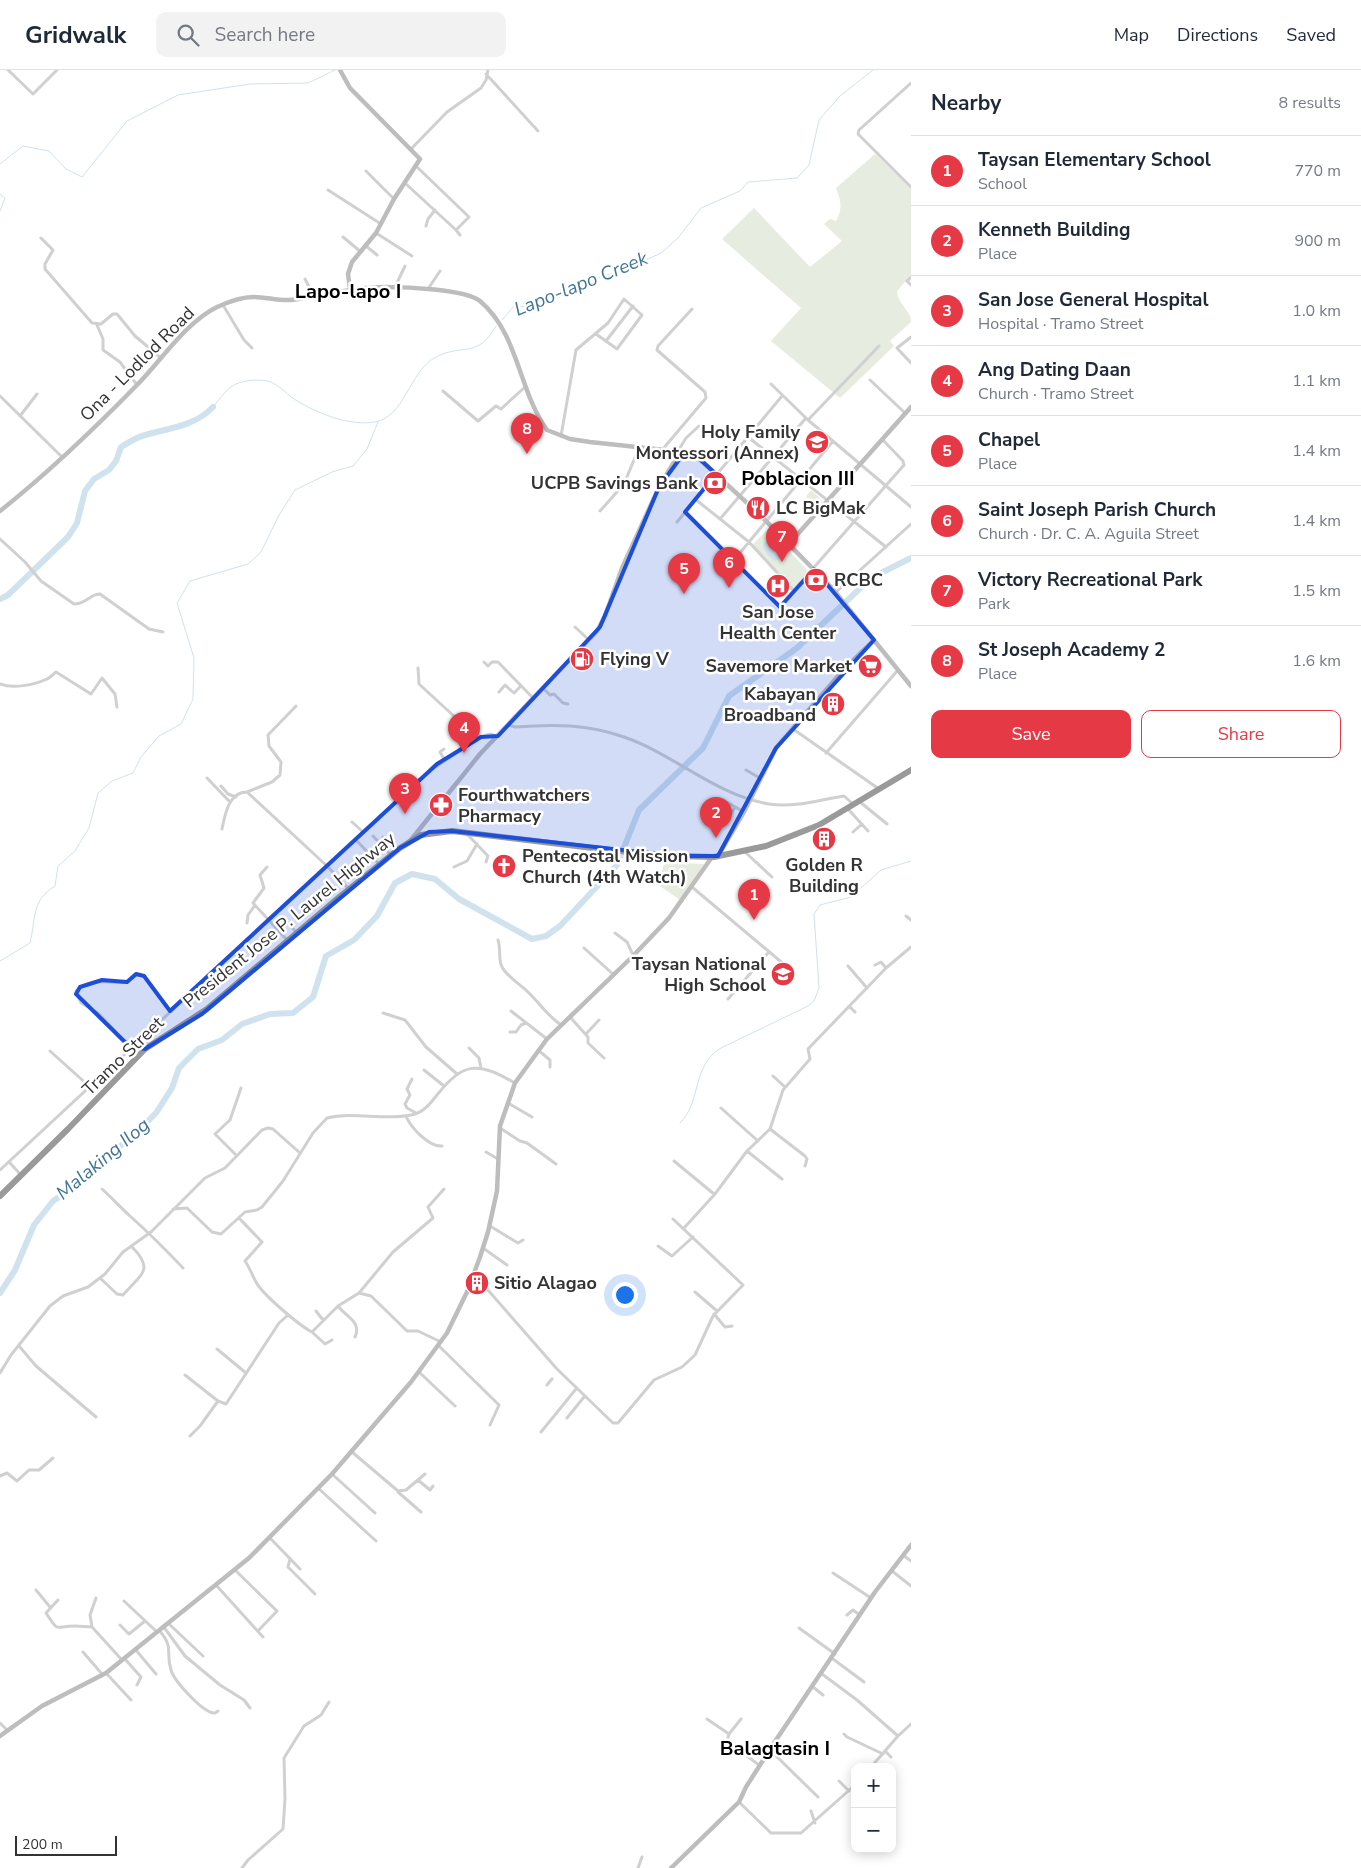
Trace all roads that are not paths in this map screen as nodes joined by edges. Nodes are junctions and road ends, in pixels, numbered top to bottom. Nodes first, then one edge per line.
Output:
1 (8, 70) edge
2 (57, 70) edge
3 (340, 70) edge
4 (487, 72) edge
5 (911, 82) edge
6 (538, 131) dead end
7 (412, 148) junction
8 (416, 166) junction
9 (366, 171) dead end
10 (406, 184) junction
11 (911, 187) edge
12 (328, 190) dead end
13 (394, 199) junction
14 (435, 210) junction
15 (381, 225) junction
16 (426, 226) dead end
17 (456, 230) junction
18 (376, 233) junction
19 (460, 235) dead end
20 (343, 237) dead end
21 (41, 238) dead end
22 (366, 246) junction
23 (361, 252) junction
24 (377, 255) dead end
25 (412, 256) dead end
26 (405, 266) dead end
27 (440, 271) dead end
28 (911, 277) edge
29 (305, 279) dead end
30 (911, 285) edge
31 (395, 287) junction
32 (350, 289) junction
33 (428, 290) junction
34 (314, 296) junction
35 (223, 305) junction
36 (633, 306) junction
37 (692, 309) dead end
38 (97, 325) junction
39 (596, 334) junction
40 (911, 336) edge
41 (606, 341) junction
42 (879, 346) dead end
43 (252, 348) dead end
44 (161, 358) junction
45 (911, 363) edge
46 (870, 380) dead end
47 (771, 384) dead end
48 (137, 385) junction
49 (525, 387) junction
50 (443, 391) dead end
51 (37, 394) dead end
52 (0, 396) edge
53 (782, 396) junction
54 (911, 407) edge
55 (905, 413) junction
56 (20, 416) junction
57 (807, 419) junction
58 (699, 426) dead end
59 (561, 436) junction
60 (748, 437) junction
61 (881, 438) junction
62 (833, 441) junction
63 (639, 448) junction
64 (662, 450) junction
65 (681, 452) junction
66 (62, 457) junction
67 (774, 457) junction
68 (860, 463) junction
69 (716, 474) junction
70 (801, 480) junction
71 (885, 485) junction
72 (740, 496) junction
73 (695, 499) junction
74 (828, 500) junction
75 (911, 507) edge
76 (0, 511) edge
77 (600, 511) dead end
78 (685, 512) junction
79 (720, 519) junction
80 (677, 522) dead end
81 (766, 522) junction
82 (855, 522) junction
83 (911, 524) edge
84 (0, 539) edge
85 (749, 542) junction
86 (788, 545) junction
87 (886, 547) junction
88 (734, 560) junction
89 (814, 569) junction
90 (794, 592) junction
91 (836, 592) junction
92 (575, 627) dead end
93 (162, 632) dead end
94 (589, 640) junction
95 (874, 640) junction
96 (484, 662) dead end
97 (418, 668) dead end
98 (898, 670) junction
99 (0, 684) edge
100 (911, 685) edge
101 (521, 686) junction
102 (544, 689) junction
103 (499, 692) dead end
104 (534, 699) junction
105 (568, 704) dead end
106 (296, 706) dead end
107 (117, 707) dead end
108 (509, 725) junction
109 (451, 726) dead end
110 (468, 729) junction
111 (793, 729) junction
112 (498, 736) junction
113 (481, 738) junction
114 (444, 749) dead end
115 (826, 753) junction
116 (444, 759) junction
117 (746, 770) dead end
118 (911, 770) edge
119 (207, 778) dead end
120 (760, 778) junction
121 (221, 786) dead end
122 (880, 789) junction
123 (248, 792) junction
124 (236, 797) junction
125 (751, 799) junction
126 (723, 800) dead end
127 (230, 802) junction
128 (857, 803) junction
129 (735, 807) junction
130 (848, 809) junction
131 (744, 812) junction
132 (727, 813) dead end
133 (352, 822) dead end
134 (862, 824) junction
135 (887, 824) dead end
136 (222, 828) dead end
137 (868, 830) dead end
138 (363, 832) junction
139 (853, 832) dead end
140 (465, 833) junction
141 (372, 836) dead end
142 (383, 837) dead end
143 (355, 839) junction
144 (409, 841) junction
145 (477, 844) junction
146 (397, 850) junction
147 (745, 852) junction
148 (391, 855) junction
149 (715, 856) junction
150 (486, 862) dead end
151 (380, 865) junction
152 (327, 866) junction
153 (267, 867) dead end
154 (454, 867) dead end
155 (772, 877) dead end
156 (692, 886) junction
157 (349, 889) junction
158 (255, 905) junction
159 (906, 916) dead end
160 (268, 920) junction
161 (911, 920) edge
162 (286, 922) dead end
163 (247, 923) dead end
164 (615, 933) dead end
165 (298, 934) junction
166 (498, 940) dead end
167 (288, 942) junction
168 (911, 947) edge
169 (584, 948) dead end
170 (768, 953) junction
171 (633, 956) junction
172 (743, 962) dead end
173 (875, 965) dead end
174 (848, 966) dead end
175 (886, 968) junction
176 (752, 969) junction
177 (792, 971) dead end
178 (614, 975) junction
179 (742, 986) junction
180 (867, 988) junction
181 (746, 990) dead end
182 (728, 999) dead end
183 (849, 1006) junction
184 (170, 1011) junction
185 (511, 1011) dead end
186 (855, 1012) dead end
187 (383, 1013) dead end
188 (570, 1017) junction
189 (599, 1020) dead end
190 (526, 1023) junction
191 (561, 1025) junction
192 (510, 1032) dead end
193 (586, 1034) junction
194 (547, 1039) junction
195 (132, 1048) junction
196 (145, 1048) junction
197 (469, 1048) dead end
198 (538, 1050) junction
199 (50, 1051) dead end
200 (604, 1058) dead end
201 (550, 1066) dead end
202 (481, 1068) junction
203 (424, 1070) dead end
204 (457, 1074) junction
205 (772, 1076) dead end
206 (412, 1079) dead end
207 (515, 1083) junction
208 (444, 1086) junction
209 (90, 1087) junction
210 (785, 1087) junction
211 (242, 1088) dead end
212 (507, 1103) junction
213 (721, 1108) dead end
214 (416, 1114) junction
215 (406, 1116) junction
216 (532, 1117) dead end
217 (500, 1128) junction
218 (770, 1129) junction
219 (758, 1142) junction
220 (442, 1146) dead end
221 (747, 1151) junction
222 (486, 1152) dead end
223 (300, 1153) junction
224 (236, 1155) junction
225 (498, 1159) junction
226 (674, 1161) dead end
227 (10, 1163) junction
228 (556, 1164) dead end
229 (805, 1166) dead end
230 (0, 1170) edge
231 (21, 1176) junction
232 (782, 1179) dead end
233 (102, 1189) dead end
234 (444, 1189) dead end
235 (714, 1194) junction
236 (0, 1196) edge
237 (173, 1209) junction
238 (239, 1218) junction
239 (673, 1219) dead end
240 (490, 1226) junction
241 (684, 1228) junction
242 (150, 1232) junction
243 (693, 1237) junction
244 (523, 1240) dead end
245 (658, 1246) dead end
246 (132, 1247) junction
247 (483, 1248) junction
248 (507, 1265) dead end
249 (183, 1268) dead end
250 (473, 1272) junction
251 (100, 1278) junction
252 (695, 1292) dead end
253 (359, 1293) junction
254 (338, 1306) junction
255 (316, 1311) dead end
256 (717, 1311) junction
257 (714, 1314) junction
258 (288, 1315) junction
259 (323, 1320) junction
260 (732, 1326) dead end
261 (312, 1332) junction
262 (355, 1338) dead end
263 (332, 1340) dead end
264 (440, 1344) junction
265 (19, 1346) junction
266 (217, 1349) dead end
267 (419, 1372) junction
268 (559, 1372) junction
269 (0, 1373) edge
270 (246, 1373) junction
271 (185, 1375) dead end
272 (554, 1377) tunnel mouth
273 (551, 1380) tunnel mouth
274 (547, 1385) dead end
275 (576, 1389) junction
276 (584, 1397) junction
277 (218, 1400) junction
278 (455, 1406) dead end
279 (96, 1417) dead end
280 (567, 1418) dead end
281 (490, 1425) dead end
282 (541, 1432) dead end
283 (190, 1436) dead end
284 (352, 1452) junction
285 (53, 1458) dead end
286 (332, 1474) junction
287 (425, 1474) dead end
288 (0, 1476) edge
289 (418, 1480) junction
290 (434, 1486) dead end
291 (318, 1488) junction
292 (398, 1491) junction
293 (375, 1512) dead end
294 (421, 1512) dead end
295 (270, 1538) junction
296 (376, 1541) dead end
297 (911, 1545) edge
298 (903, 1555) junction
299 (290, 1558) junction
300 (911, 1562) edge
301 (300, 1569) dead end
302 (235, 1570) junction
303 (892, 1571) junction
304 (833, 1573) dead end
305 (216, 1585) junction
306 (911, 1586) edge
307 (36, 1590) dead end
308 (315, 1594) dead end
309 (96, 1598) dead end
310 (871, 1598) junction
311 (58, 1600) dead end
312 (124, 1601) dead end
313 (50, 1607) junction
314 (847, 1615) dead end
315 (861, 1616) junction
316 (145, 1621) junction
317 (168, 1622) junction
318 (120, 1625) dead end
319 (92, 1627) junction
320 (799, 1628) dead end
321 (160, 1629) junction
322 (258, 1631) junction
323 (263, 1637) dead end
324 (136, 1649) junction
325 (83, 1652) dead end
326 (203, 1656) dead end
327 (834, 1656) junction
328 (123, 1659) junction
329 (104, 1674) junction
330 (156, 1674) dead end
331 (822, 1674) junction
332 (864, 1682) dead end
333 (137, 1685) dead end
334 (813, 1687) junction
335 (823, 1695) dead end
336 (131, 1700) dead end
337 (329, 1702) dead end
338 (250, 1708) dead end
339 (218, 1711) dead end
340 (707, 1719) dead end
341 (741, 1719) dead end
342 (0, 1723) edge
343 (911, 1724) edge
344 (8, 1731) junction
345 (729, 1734) junction
346 (844, 1734) dead end
347 (0, 1736) edge
348 (898, 1736) junction
349 (770, 1750) junction
350 (884, 1752) junction
351 (892, 1757) dead end
352 (875, 1763) edge
353 (759, 1766) junction
354 (839, 1781) dead end
355 (849, 1791) joint
356 (818, 1797) dead end
357 (739, 1802) junction
358 (811, 1811) dead end
359 (815, 1823) junction
360 (642, 1857) dead end
361 (242, 1868) edge
362 (638, 1868) edge
363 (671, 1868) edge

1 - 2 street
3 - 7 street
4 - 6 street
4 - 7 street
5 - 11 street
7 - 8 street
8 - 10 street
8 - 17 street
9 - 13 street
10 - 13 street
10 - 14 street
12 - 15 street
13 - 15 street
14 - 16 street
14 - 17 street
15 - 18 street
17 - 19 street
18 - 22 street
18 - 25 street
20 - 23 street
21 - 38 street
22 - 23 street
22 - 24 street
23 - 32 street
26 - 31 street
27 - 33 street
28 - 30 street
29 - 34 street
31 - 32 street, Ona - Lodlod Road
31 - 33 street, Ona - Lodlod Road
32 - 34 street, Ona - Lodlod Road
33 - 49 street, Ona - Lodlod Road
34 - 35 street, Ona - Lodlod Road
35 - 43 street
35 - 44 street, Ona - Lodlod Road
36 - 39 street
36 - 41 street
36 - 41 street
37 - 64 street
38 - 44 street
38 - 48 street
39 - 41 street
39 - 59 street
40 - 45 street
42 - 57 street
44 - 48 street, Ona - Lodlod Road
46 - 55 street
47 - 53 street
48 - 66 street, Ona - Lodlod Road
49 - 50 street
49 - 59 street, Ona - Lodlod Road
51 - 56 street
52 - 56 street
53 - 57 street
53 - 60 street
54 - 55 street
55 - 61 street
56 - 66 street
57 - 62 street
57 - 67 street
58 - 65 street
59 - 63 street, Ona - Lodlod Road
60 - 67 street
60 - 69 street
61 - 68 street
61 - 71 street
62 - 68 street
62 - 70 street
63 - 64 street, Ona - Lodlod Road
63 - 77 street
64 - 65 street, Ona - Lodlod Road
65 - 69 street
65 - 94 street
66 - 76 street, Ona - Lodlod Road
67 - 70 street
67 - 72 street
68 - 71 street
68 - 74 street
69 - 72 street
69 - 73 street
70 - 74 street
70 - 81 street
71 - 75 street
71 - 82 street
72 - 79 street
72 - 81 street
73 - 78 street
73 - 79 street
74 - 82 street
74 - 86 street
78 - 80 street
78 - 88 street
79 - 85 street
81 - 85 street
81 - 86 street
82 - 87 street
82 - 89 street
83 - 87 street
84 - 93 street
85 - 88 street
85 - 90 street
86 - 89 street
87 - 91 street
88 - 90 street
89 - 90 street
89 - 91 street
91 - 95 street
92 - 94 street
94 - 102 street
95 - 98 street
95 - 111 street
96 - 101 street
97 - 110 street
98 - 100 street
98 - 115 street
99 - 107 street
101 - 103 street
101 - 104 street
102 - 104 street
102 - 105 street
104 - 108 street
106 - 123 street
108 - 112 street
108 - 125 street
109 - 110 street
110 - 113 street
111 - 115 street
111 - 120 street
112 - 113 street, Tramo Street
112 - 144 street
113 - 116 street, Tramo Street
114 - 116 street
115 - 122 street
116 - 138 street, Tramo Street
117 - 120 street
118 - 122 highway, President Jose P. Laurel Highway
119 - 127 street
120 - 125 street
121 - 124 street
122 - 128 highway, President Jose P. Laurel Highway
123 - 124 street
123 - 152 street
124 - 127 street
125 - 128 street
125 - 131 street
126 - 129 street
127 - 136 street
128 - 130 highway, President Jose P. Laurel Highway
128 - 135 street
129 - 131 street
129 - 132 street
130 - 134 street
130 - 147 highway, President Jose P. Laurel Highway
131 - 149 street
133 - 138 street
134 - 137 street
134 - 139 street
138 - 143 street, Tramo Street
140 - 144 highway, President Jose P. Laurel Highway
140 - 145 street
140 - 149 highway, President Jose P. Laurel Highway
141 - 148 street
142 - 146 street
143 - 151 street
143 - 152 street, Tramo Street
144 - 146 highway, President Jose P. Laurel Highway
145 - 150 street
145 - 154 street
146 - 148 highway, President Jose P. Laurel Highway
147 - 149 highway, President Jose P. Laurel Highway
147 - 155 street
148 - 151 highway, President Jose P. Laurel Highway
149 - 156 street
151 - 157 highway, President Jose P. Laurel Highway
152 - 157 street
152 - 160 street, Tramo Street
153 - 158 street
156 - 170 street
156 - 171 street
157 - 165 highway, President Jose P. Laurel Highway
158 - 160 street
158 - 163 street
159 - 161 street
160 - 167 street
160 - 184 street, Tramo Street
162 - 165 street
164 - 171 street
165 - 167 highway, President Jose P. Laurel Highway
166 - 191 street
167 - 196 highway, President Jose P. Laurel Highway
168 - 175 street
169 - 178 street
170 - 176 street
170 - 177 street
171 - 178 street
172 - 176 street
173 - 175 street
174 - 180 street
175 - 180 street
176 - 179 street
178 - 188 street
179 - 181 street
179 - 182 street
180 - 183 street
183 - 186 street
183 - 210 street
184 - 195 street, Tramo Street
184 - 195 street
185 - 190 street
187 - 204 street
188 - 191 street
188 - 193 street
189 - 193 street
190 - 192 street
190 - 194 street
191 - 194 street
193 - 200 street
194 - 198 street
195 - 196 street
195 - 209 street, Tramo Street
196 - 231 highway, President Jose P. Laurel Highway
197 - 202 street
198 - 201 street
198 - 207 street
199 - 209 street
202 - 204 street
202 - 207 street
203 - 208 street
204 - 208 street
205 - 210 street
206 - 214 street
207 - 212 street
208 - 214 street
209 - 227 street, Tramo Street
210 - 218 street
211 - 224 street
212 - 216 street
212 - 217 street
213 - 219 street
214 - 215 street
215 - 220 street
215 - 223 street
217 - 225 street
217 - 228 street
218 - 219 street
218 - 229 street
219 - 221 street
221 - 232 street
221 - 235 street
222 - 225 street
223 - 224 street
223 - 238 street
224 - 237 street
225 - 240 street
226 - 235 street
227 - 230 street, Tramo Street
227 - 231 street
231 - 236 highway, President Jose P. Laurel Highway
233 - 242 street
234 - 253 street
235 - 241 street
237 - 238 street
237 - 242 street
238 - 258 street
239 - 241 street
240 - 244 street
240 - 247 street
241 - 243 street
242 - 246 street
242 - 249 street
243 - 245 street
243 - 256 street
246 - 251 street
246 - 251 street
247 - 248 street
247 - 250 street
250 - 264 street
250 - 268 street
251 - 265 street
252 - 256 street
253 - 254 street
253 - 264 street
254 - 259 street
254 - 262 street
255 - 259 street
256 - 257 street
257 - 260 street
257 - 276 street
258 - 261 street
258 - 270 street
259 - 261 street
261 - 263 street
264 - 267 street
264 - 281 street
265 - 269 street
265 - 279 street
266 - 270 street
267 - 278 street
267 - 284 street
268 - 272 street
268 - 275 street
270 - 277 street
271 - 277 street
273 - 274 street
275 - 276 street
275 - 282 street
276 - 280 street
277 - 283 street
284 - 286 street
284 - 292 street
285 - 288 street
286 - 291 street
286 - 293 street
287 - 289 street
289 - 290 street
289 - 292 street
291 - 295 street
291 - 296 street
292 - 294 street
295 - 299 street
295 - 302 street
297 - 298 street
298 - 300 street
298 - 303 street
299 - 301 street
299 - 308 street
302 - 305 street
302 - 322 street
303 - 306 street
303 - 310 street
304 - 310 street
305 - 317 street
305 - 322 street
307 - 313 street
309 - 319 street
310 - 315 street
311 - 313 street
312 - 316 street
313 - 319 street
314 - 315 street
315 - 327 street
316 - 318 street
316 - 321 street
317 - 321 street
317 - 326 street
319 - 328 street
320 - 327 street
321 - 324 street
321 - 338 street
321 - 339 street
322 - 323 street
324 - 328 street
324 - 330 street
325 - 329 street
327 - 331 street
327 - 332 street
328 - 329 street
328 - 333 street
329 - 336 street
329 - 344 street
331 - 334 street
331 - 348 street
334 - 335 street
334 - 349 street
337 - 361 street
340 - 345 street
341 - 345 street
342 - 344 street
343 - 348 street
344 - 347 street
345 - 353 street
346 - 350 street
348 - 350 street
349 - 353 street
349 - 356 street
350 - 351 street
350 - 352 street
353 - 357 street
354 - 355 street
355 - 359 street
357 - 359 street
357 - 363 street
358 - 359 street
360 - 362 street

